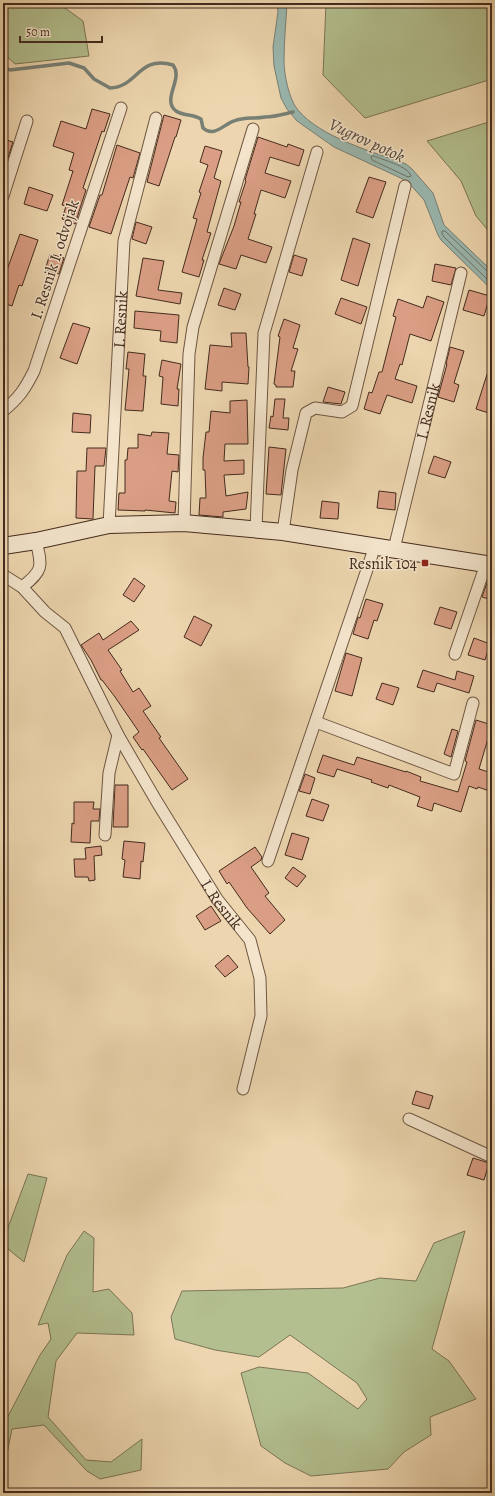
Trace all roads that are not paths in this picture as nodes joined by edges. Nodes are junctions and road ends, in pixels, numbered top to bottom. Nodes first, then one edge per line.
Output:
1 (121, 108) dead end
2 (156, 118) dead end
3 (27, 121) dead end
4 (253, 129) dead end
5 (317, 152) dead end
6 (406, 186) dead end
7 (3, 196) edge
8 (461, 273) dead end
9 (3, 411) edge
10 (184, 523) junction
11 (109, 525) junction
12 (256, 529) junction
13 (283, 532) junction
14 (36, 541) junction
15 (3, 546) edge
16 (375, 546) junction
17 (394, 549) junction
18 (489, 565) edge
19 (3, 575) edge
20 (22, 587) junction
21 (455, 654) dead end
22 (474, 703) dead end
23 (316, 722) junction
24 (118, 735) junction
25 (105, 835) dead end
26 (268, 861) dead end
27 (244, 1089) dead end
28 (409, 1119) dead end
29 (492, 1157) edge

1 - 9 street, I. Resnik I. odvojak
2 - 11 street, I. Resnik
3 - 7 street
4 - 10 street
5 - 12 street
6 - 13 street
8 - 17 street, I. Resnik
10 - 11 street
10 - 12 street
11 - 14 street
12 - 13 street
13 - 16 street
14 - 15 street
14 - 20 street
16 - 17 street
16 - 23 street
17 - 18 street
18 - 21 street
19 - 20 street, I. Resnik
20 - 24 street, I. Resnik
22 - 23 street
23 - 26 street
24 - 25 street
24 - 27 street, I. Resnik
28 - 29 street

